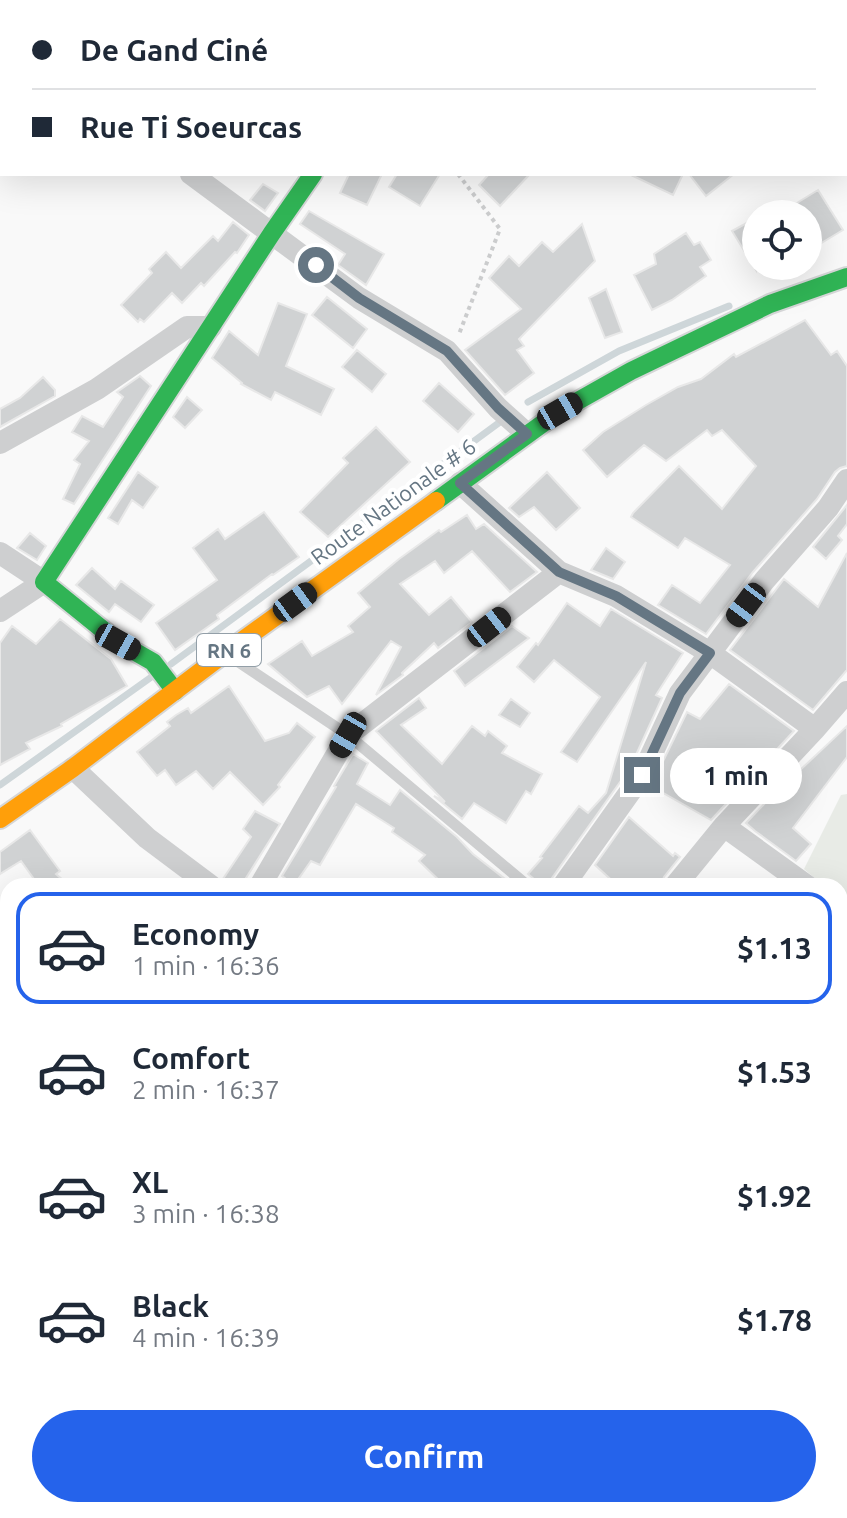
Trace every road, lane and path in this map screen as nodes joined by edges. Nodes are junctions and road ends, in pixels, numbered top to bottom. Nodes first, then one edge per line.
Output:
1 (194, 176) edge
2 (312, 176) edge
3 (460, 176) edge
4 (272, 233) junction
5 (847, 277) edge
6 (211, 327) junction
7 (450, 354) junction
8 (527, 434) junction
9 (0, 443) edge
10 (847, 480) edge
11 (460, 483) junction
12 (0, 553) edge
13 (559, 572) junction
14 (44, 582) junction
15 (0, 611) edge
16 (225, 653) junction
17 (710, 653) junction
18 (175, 691) junction
19 (847, 692) edge
20 (814, 730) junction
21 (348, 735) junction
22 (73, 768) junction
23 (0, 819) edge
24 (724, 826) junction
25 (200, 878) edge
26 (265, 878) edge
27 (518, 878) edge
28 (569, 878) edge
29 (682, 878) edge
30 (796, 878) edge

1 - 4 street
2 - 4 main road
3 - 7 path
4 - 6 main road
4 - 7 street
5 - 8 main road, Route Nationale # 6 / RN 6
6 - 9 street
6 - 14 main road
7 - 8 street
8 - 11 main road, Route Nationale # 6 / RN 6
10 - 17 street
11 - 13 street
11 - 16 main road, Route Nationale # 6 / RN 6
12 - 14 street
13 - 17 street
13 - 21 street
14 - 15 street
14 - 18 main road
16 - 18 main road, Route Nationale # 6 / RN 6
16 - 21 lane
17 - 20 street
17 - 28 street
18 - 22 main road, Route Nationale # 6 / RN 6
19 - 20 street
20 - 24 street
21 - 26 street
21 - 27 lane
22 - 23 main road, Route Nationale # 6 / RN 6
22 - 25 street
24 - 29 street
24 - 30 street

